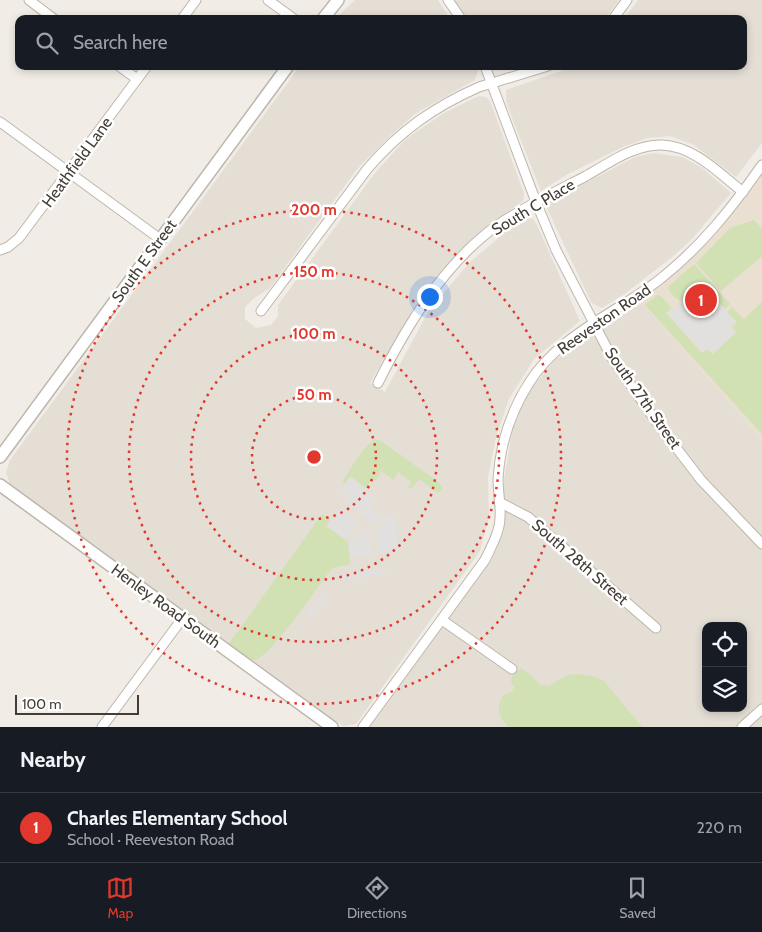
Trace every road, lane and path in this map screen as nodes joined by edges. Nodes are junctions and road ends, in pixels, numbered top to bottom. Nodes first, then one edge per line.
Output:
1 (29, 0) edge
2 (196, 0) edge
3 (268, 0) edge
4 (338, 0) edge
5 (448, 0) edge
6 (627, 0) edge
7 (49, 15) edge
8 (185, 15) edge
9 (289, 15) edge
10 (326, 15) edge
11 (458, 15) edge
12 (616, 15) edge
13 (125, 70) edge
14 (144, 70) edge
15 (285, 70) edge
16 (487, 70) edge
17 (535, 70) edge
18 (137, 79) junction
19 (493, 83) junction
20 (0, 122) edge
21 (762, 165) edge
22 (69, 173) junction
23 (743, 192) junction
24 (536, 202) junction
25 (160, 240) junction
26 (0, 250) edge
27 (261, 311) dead end
28 (594, 323) junction
29 (378, 383) dead end
30 (0, 457) edge
31 (0, 485) edge
32 (499, 502) junction
33 (762, 544) edge
34 (182, 619) junction
35 (442, 620) junction
36 (656, 628) dead end
37 (512, 669) dead end
38 (762, 709) edge
39 (102, 727) edge
40 (332, 727) edge
41 (363, 727) edge
42 (742, 727) edge

1 - 7 street
2 - 8 street
3 - 9 street
4 - 10 street
5 - 11 street
6 - 12 street
13 - 18 street
14 - 18 street, Heathfield Lane
15 - 25 street, South E Street
16 - 19 street, South 27th Street
17 - 19 street
18 - 22 street, Heathfield Lane
19 - 24 street, South 27th Street
19 - 27 street
20 - 22 street
21 - 23 street, Reeveston Road
22 - 25 street
22 - 26 street, Heathfield Lane
23 - 24 street, South C Place
23 - 28 street, Reeveston Road
24 - 28 street, South 27th Street
24 - 29 street, South C Place
25 - 30 street, South E Street
28 - 32 street, Reeveston Road
28 - 33 street, South 27th Street
31 - 34 street, Henley Road South
32 - 35 street, Reeveston Road
32 - 36 street, South 28th Street
34 - 39 street
34 - 40 street, Henley Road South
35 - 37 street
35 - 41 street, Reeveston Road
38 - 42 street

